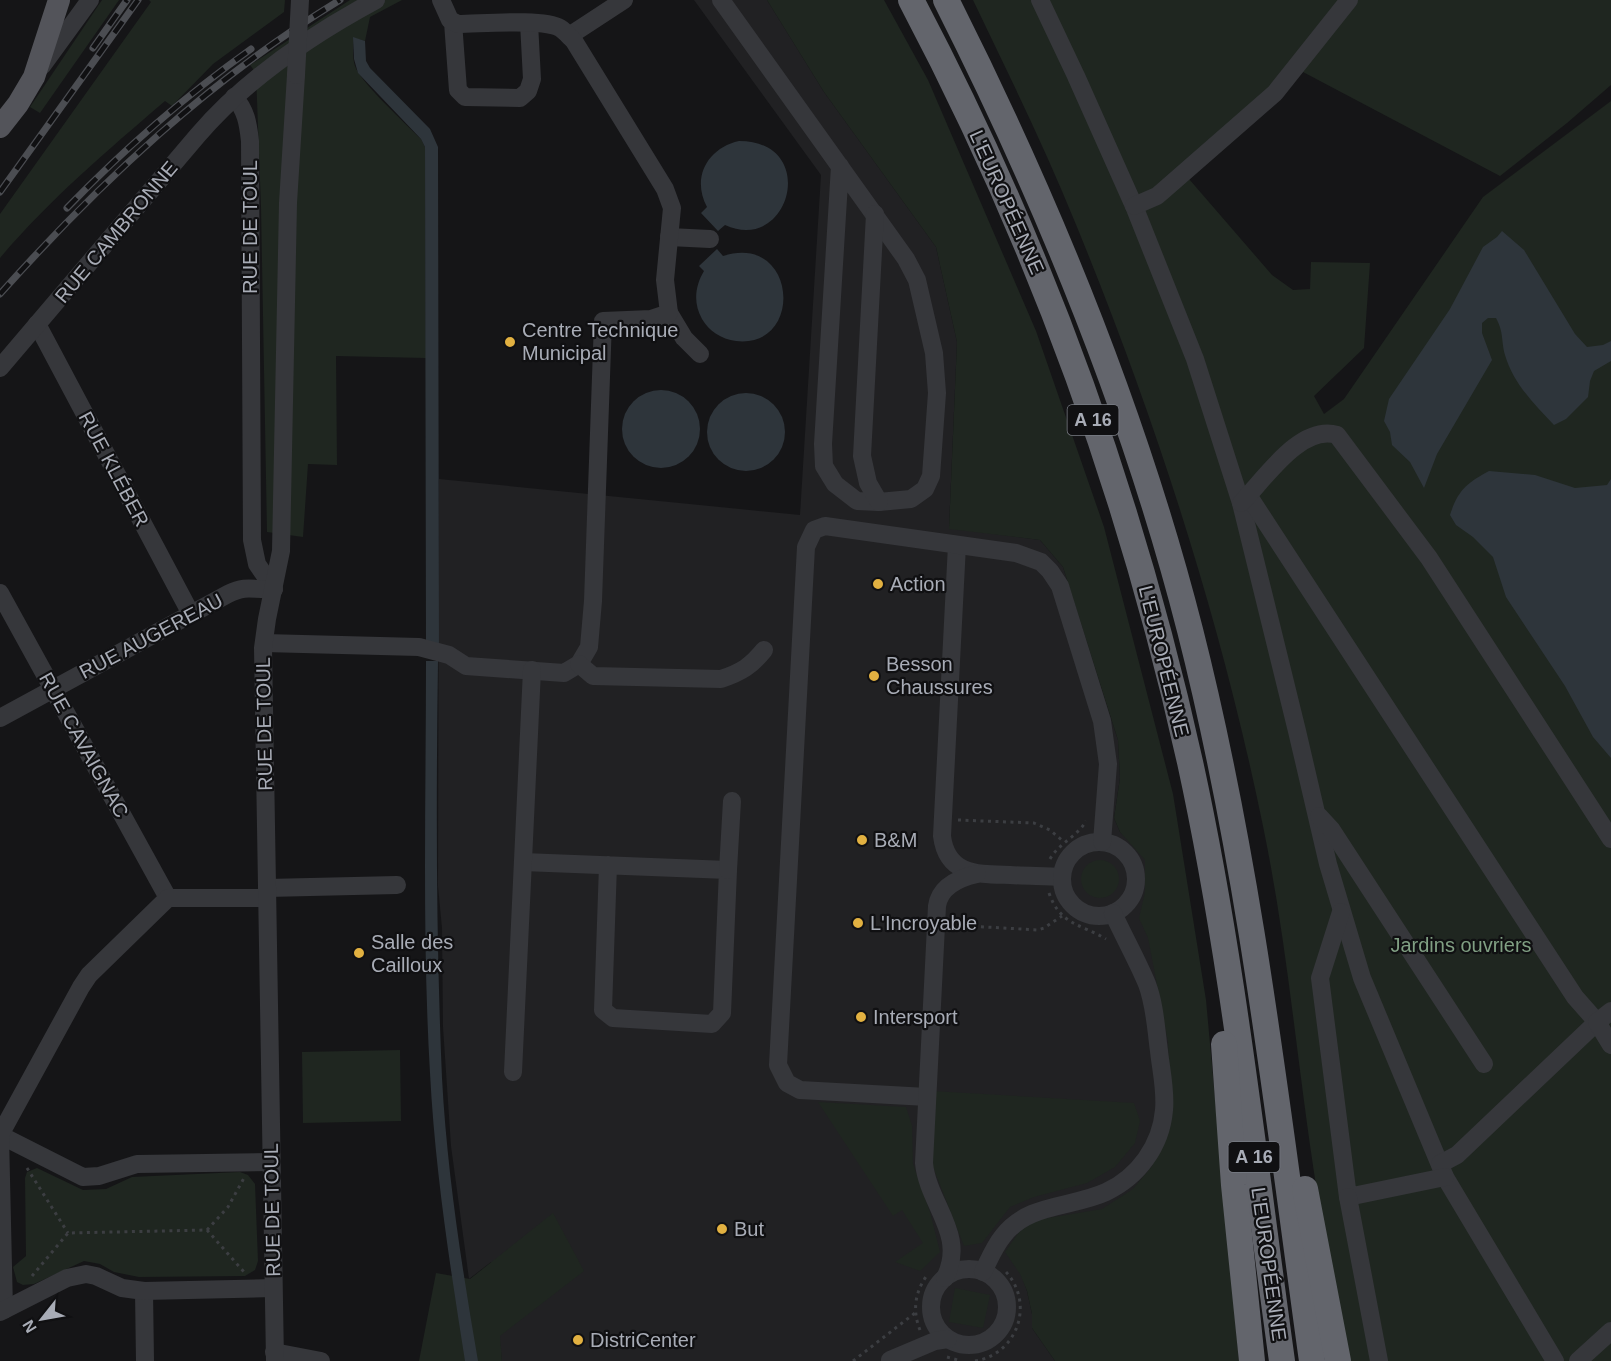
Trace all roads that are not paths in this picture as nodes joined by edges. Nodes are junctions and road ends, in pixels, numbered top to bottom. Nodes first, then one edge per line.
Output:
1 (59, 0) edge
2 (90, 0) edge
3 (300, 0) edge
4 (376, 0) edge
5 (441, 0) edge
6 (624, 0) edge
7 (721, 0) edge
8 (911, 0) edge
9 (946, 0) edge
10 (1040, 0) edge
11 (1349, 0) edge
12 (453, 22) junction
13 (529, 23) junction
14 (569, 36) junction
15 (34, 77) junction
16 (234, 97) junction
17 (0, 127) edge
18 (840, 166) junction
19 (1134, 206) junction
20 (875, 214) junction
21 (669, 237) junction
22 (710, 239) dead end
23 (669, 313) junction
24 (37, 324) junction
25 (700, 354) dead end
26 (0, 368) edge
27 (1245, 499) junction
28 (879, 502) junction
29 (957, 545) junction
30 (274, 589) junction
31 (0, 592) edge
32 (191, 614) junction
33 (264, 643) junction
34 (764, 650) dead end
35 (579, 664) junction
36 (532, 670) junction
37 (53, 689) junction
38 (0, 718) edge
39 (732, 801) dead end
40 (1316, 813) junction
41 (1611, 839) edge
42 (1102, 842) junction
43 (523, 862) junction
44 (608, 865) junction
45 (728, 870) junction
46 (977, 874) junction
47 (1055, 877) junction
48 (397, 885) dead end
49 (267, 893) junction
50 (168, 898) junction
51 (1341, 912) junction
52 (1113, 914) junction
53 (1226, 954) junction
54 (1257, 966) junction
55 (1604, 1016) edge
56 (1611, 1045) edge
57 (1484, 1064) dead end
58 (513, 1072) dead end
59 (927, 1097) junction
60 (0, 1135) edge
61 (271, 1162) junction
62 (1442, 1170) junction
63 (1348, 1197) junction
64 (1, 1226) edge
65 (986, 1266) junction
66 (945, 1278) junction
67 (266, 1288) junction
68 (144, 1291) junction
69 (8, 1308) edge
70 (1611, 1331) edge
71 (928, 1332) junction
72 (275, 1357) edge
73 (145, 1361) edge
74 (321, 1361) edge
75 (890, 1361) edge
76 (1252, 1361) edge
77 (1282, 1361) edge
78 (1312, 1361) edge
79 (1338, 1361) edge
80 (1379, 1361) edge
81 (1555, 1361) edge
82 (1578, 1361) edge

1 - 15 main road
2 - 15 street
3 - 30 street, bridge
4 - 16 street, RUE CAMBRONNE
5 - 12 street
6 - 14 street
7 - 18 street
8 - 53 highway, L'EUROPÉENNE / A 16
9 - 54 highway, L'EUROPÉENNE / A 16
10 - 19 street
11 - 19 street
12 - 13 street
12 - 13 street
13 - 14 street
14 - 21 street
15 - 17 main road
16 - 24 street, RUE CAMBRONNE
16 - 30 street, RUE DE TOUL
18 - 20 street
18 - 28 street
19 - 27 street
20 - 28 street
20 - 28 street
21 - 22 street
21 - 23 street
23 - 25 street
23 - 35 street
24 - 26 street, RUE CAMBRONNE
24 - 32 street, RUE KLÉBER
27 - 40 street
27 - 41 street
27 - 55 street
29 - 42 street
29 - 46 street
29 - 59 street
30 - 32 street, RUE AUGEREAU
30 - 33 street, RUE DE TOUL
31 - 37 street, RUE CAVAIGNAC
32 - 37 street, RUE AUGEREAU
33 - 36 street
33 - 49 street, RUE DE TOUL
34 - 35 street
35 - 36 street
36 - 43 street
37 - 38 street, RUE AUGEREAU
37 - 50 street, RUE CAVAIGNAC
39 - 45 street
40 - 51 street
40 - 57 street
42 - 47 street
42 - 52 street
43 - 44 street
43 - 58 street
44 - 45 street
44 - 45 street
46 - 47 street
46 - 59 street
47 - 52 street
48 - 49 street
49 - 50 street
49 - 61 street, RUE DE TOUL
50 - 60 street
51 - 62 street
51 - 63 street
52 - 65 street
53 - 76 highway
53 - 77 highway, L'EUROPÉENNE / A 16
54 - 78 highway, L'EUROPÉENNE / A 16
54 - 79 highway
55 - 56 street
55 - 62 street
59 - 66 street
60 - 61 street
60 - 64 street
61 - 67 street, RUE DE TOUL
62 - 63 street
62 - 81 street
63 - 80 street
64 - 69 street
65 - 66 street
65 - 71 street
66 - 71 street
67 - 68 street
67 - 72 street, RUE DE TOUL
68 - 69 street
68 - 73 street
70 - 82 street
71 - 75 street
72 - 74 street

